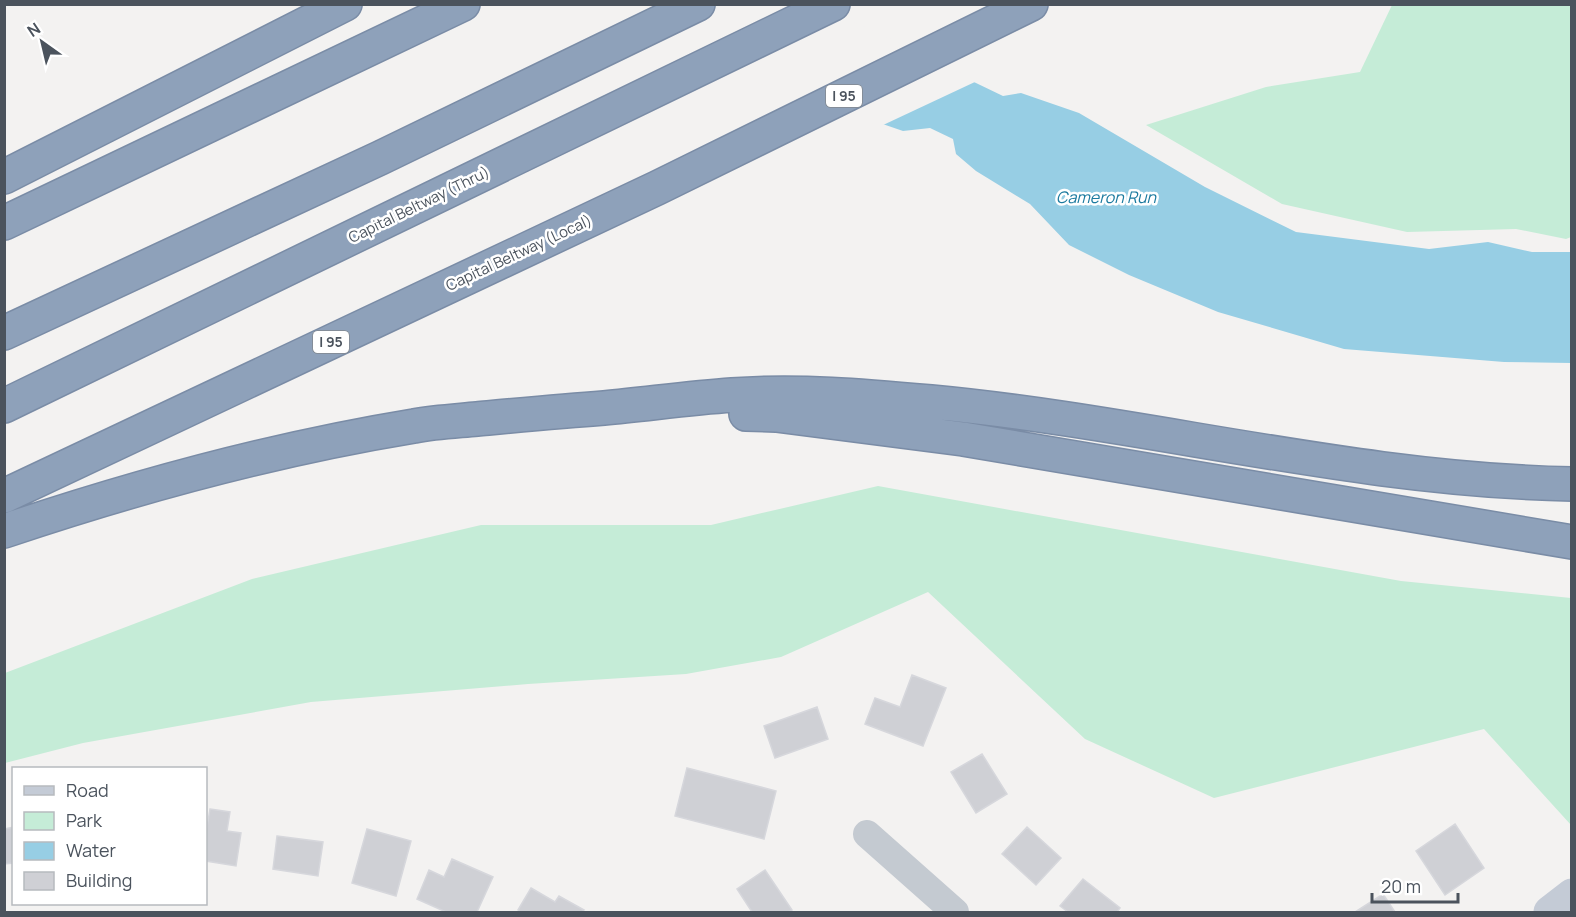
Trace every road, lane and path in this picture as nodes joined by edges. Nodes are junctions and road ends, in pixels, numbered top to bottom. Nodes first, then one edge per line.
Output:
1 (345, 4) edge
2 (463, 4) edge
3 (698, 4) edge
4 (833, 4) edge
5 (1031, 4) edge
6 (4, 177) edge
7 (4, 223) edge
8 (4, 333) edge
9 (4, 406) edge
10 (613, 407) junction
11 (1572, 484) edge
12 (4, 496) edge
13 (1389, 510) junction
14 (1572, 518) edge
15 (4, 531) edge
16 (1572, 542) edge
17 (867, 834) dead end
18 (1572, 895) edge
19 (955, 912) edge
20 (1550, 912) edge

1 - 6 highway
2 - 7 highway
3 - 8 highway
4 - 9 highway, Capital Beltway (Thru)
5 - 12 highway, Capital Beltway (Local) / I 95
10 - 11 highway
10 - 13 highway
10 - 15 highway
13 - 14 highway
13 - 16 highway
17 - 19 street
18 - 20 street

